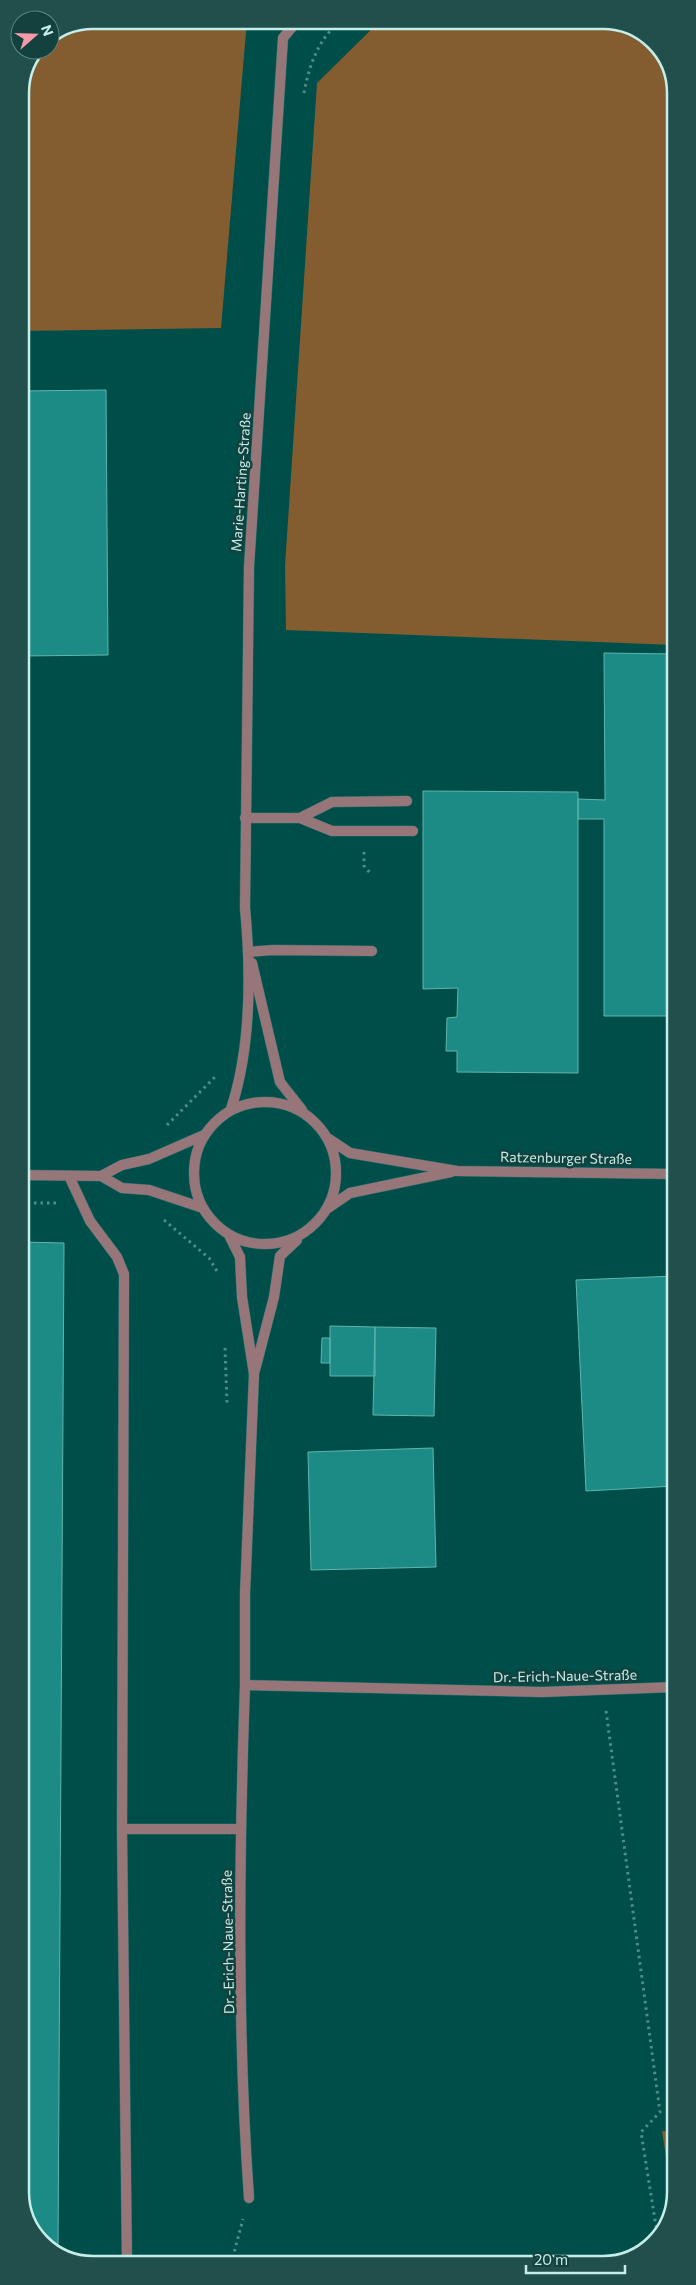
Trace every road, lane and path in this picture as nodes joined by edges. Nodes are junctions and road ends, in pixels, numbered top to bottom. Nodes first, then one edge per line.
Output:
1 (290, 29) edge
2 (333, 29) edge
3 (303, 99) dead end
4 (407, 801) dead end
5 (246, 818) junction
6 (300, 818) junction
7 (413, 831) dead end
8 (364, 854) dead end
9 (371, 874) dead end
10 (372, 951) dead end
11 (249, 952) junction
12 (244, 1060) junction
13 (232, 1109) junction
14 (304, 1112) junction
15 (204, 1135) junction
16 (329, 1139) junction
17 (149, 1159) junction
18 (457, 1171) junction
19 (667, 1174) edge
20 (29, 1175) edge
21 (69, 1176) junction
22 (101, 1176) junction
23 (29, 1203) edge
24 (80, 1203) junction
25 (203, 1208) junction
26 (328, 1208) junction
27 (159, 1215) dead end
28 (302, 1234) junction
29 (229, 1235) junction
30 (221, 1280) dead end
31 (226, 1347) dead end
32 (254, 1374) junction
33 (251, 1438) junction
34 (245, 1685) junction
35 (667, 1687) edge
36 (603, 1691) junction
37 (122, 1829) junction
38 (240, 1830) junction
39 (249, 2198) joint
40 (656, 2228) edge
41 (127, 2256) edge
42 (233, 2256) edge

1 - 5 street, Marie-Harting-Straße
2 - 3 path
4 - 6 street
5 - 6 street
5 - 11 street, Marie-Harting-Straße
6 - 7 street
8 - 9 path
10 - 11 street
11 - 12 street
11 - 14 street
12 - 13 street
12 - 17 path
13 - 14 street
13 - 15 street
14 - 16 street
15 - 17 street
15 - 25 street
16 - 18 street
16 - 26 street
17 - 22 street
18 - 19 street, Ratzenburger Straße
18 - 26 street
20 - 21 street
21 - 22 street
21 - 24 street
22 - 25 street
23 - 24 path
24 - 37 street
25 - 29 street
26 - 28 street
27 - 30 path
28 - 29 street
28 - 32 street
29 - 32 street
31 - 33 path
32 - 33 street, Dr.-Erich-Naue-Straße
33 - 34 street, Dr.-Erich-Naue-Straße
34 - 36 street, Dr.-Erich-Naue-Straße
34 - 38 street, Dr.-Erich-Naue-Straße
35 - 36 street, Dr.-Erich-Naue-Straße
36 - 40 path
37 - 38 street
37 - 41 street
38 - 39 street, Dr.-Erich-Naue-Straße
39 - 42 path

